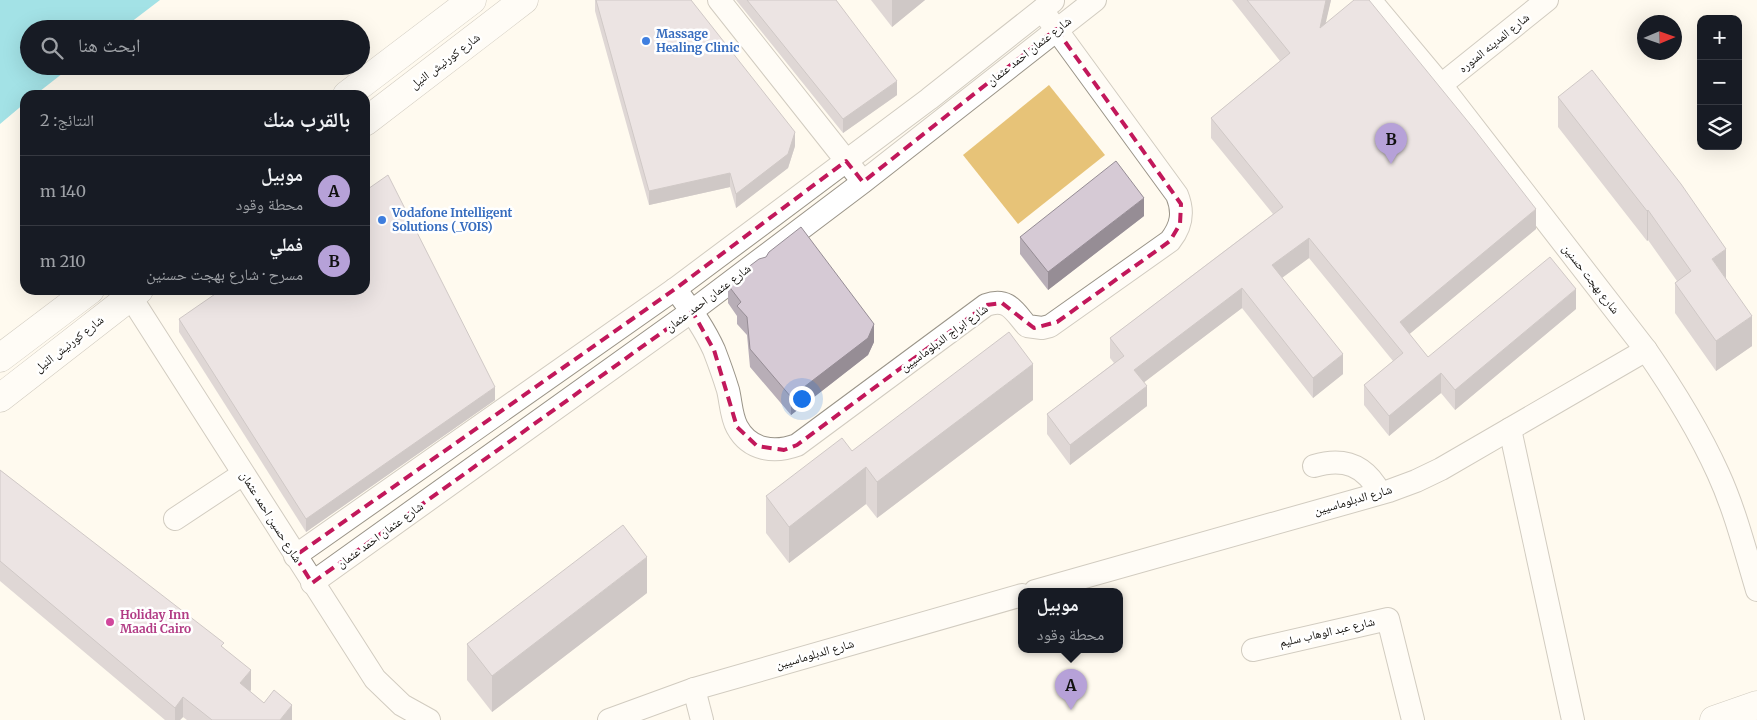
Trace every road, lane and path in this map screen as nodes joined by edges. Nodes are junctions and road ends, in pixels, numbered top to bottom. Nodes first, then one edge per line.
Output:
1 (472, 0) edge
2 (524, 0) edge
3 (720, 0) edge
4 (1095, 0) edge
5 (1370, 0) edge
6 (1547, 0) edge
7 (1048, 5) edge
8 (1056, 29) junction
9 (1441, 85) junction
10 (354, 90) edge
11 (370, 118) edge
12 (846, 161) junction
13 (863, 182) junction
14 (675, 289) junction
15 (83, 295) edge
16 (131, 295) edge
17 (135, 295) edge
18 (692, 311) junction
19 (1646, 350) junction
20 (0, 358) edge
21 (0, 398) edge
22 (493, 418) junction
23 (1510, 429) junction
24 (509, 443) junction
25 (1314, 466) dead end
26 (243, 474) junction
27 (1380, 493) junction
28 (175, 519) dead end
29 (295, 556) junction
30 (1752, 558) edge
31 (312, 583) junction
32 (1046, 588) edge
33 (1757, 590) edge
34 (1018, 596) edge
35 (1253, 650) dead end
36 (694, 689) junction
37 (1757, 705) edge
38 (430, 720) edge
39 (609, 720) edge
40 (702, 720) edge
41 (1413, 720) edge
42 (1573, 720) edge
43 (1714, 720) edge

1 - 10 main road
2 - 11 main road, شارع كورنيش النيل
3 - 12 street
4 - 8 street, شارع عثمان احمد عثمان
5 - 9 street, شارع بهجت حسنين
6 - 9 street, شارع المدينه المنوره
7 - 8 street, شارع ابراج الدبلوماسيين
7 - 12 street, شارع عثمان احمد عثمان
8 - 13 street, شارع عثمان احمد عثمان
8 - 18 street, شارع ابراج الدبلوماسيين
9 - 19 street, شارع بهجت حسنين
12 - 13 street
12 - 14 street, شارع عثمان احمد عثمان
13 - 18 street, شارع عثمان احمد عثمان
14 - 18 street, شارع ابراج الدبلوماسيين
14 - 22 street, شارع عثمان احمد عثمان
15 - 20 main road
16 - 21 main road, شارع كورنيش النيل
17 - 26 street, شارع حسين احمد عثمان
18 - 24 street, شارع عثمان احمد عثمان
19 - 23 street, شارع الدبلوماسيين
19 - 30 street, شارع بهجت حسنين
22 - 24 street
22 - 29 street, شارع عثمان احمد عثمان
23 - 27 street, شارع الدبلوماسيين
23 - 42 street
24 - 31 street, شارع عثمان احمد عثمان
25 - 27 street
26 - 28 street
26 - 29 street, شارع حسين احمد عثمان
27 - 32 street, شارع الدبلوماسيين
29 - 31 street, شارع حسين احمد عثمان
30 - 33 street, شارع بهجت حسنين
31 - 38 street, شارع حسين احمد عثمان
34 - 36 street, شارع الدبلوماسيين
35 - 41 street, شارع عبد الوهاب سليم
36 - 39 street, شارع الدبلوماسيين
36 - 40 street
37 - 43 main road

